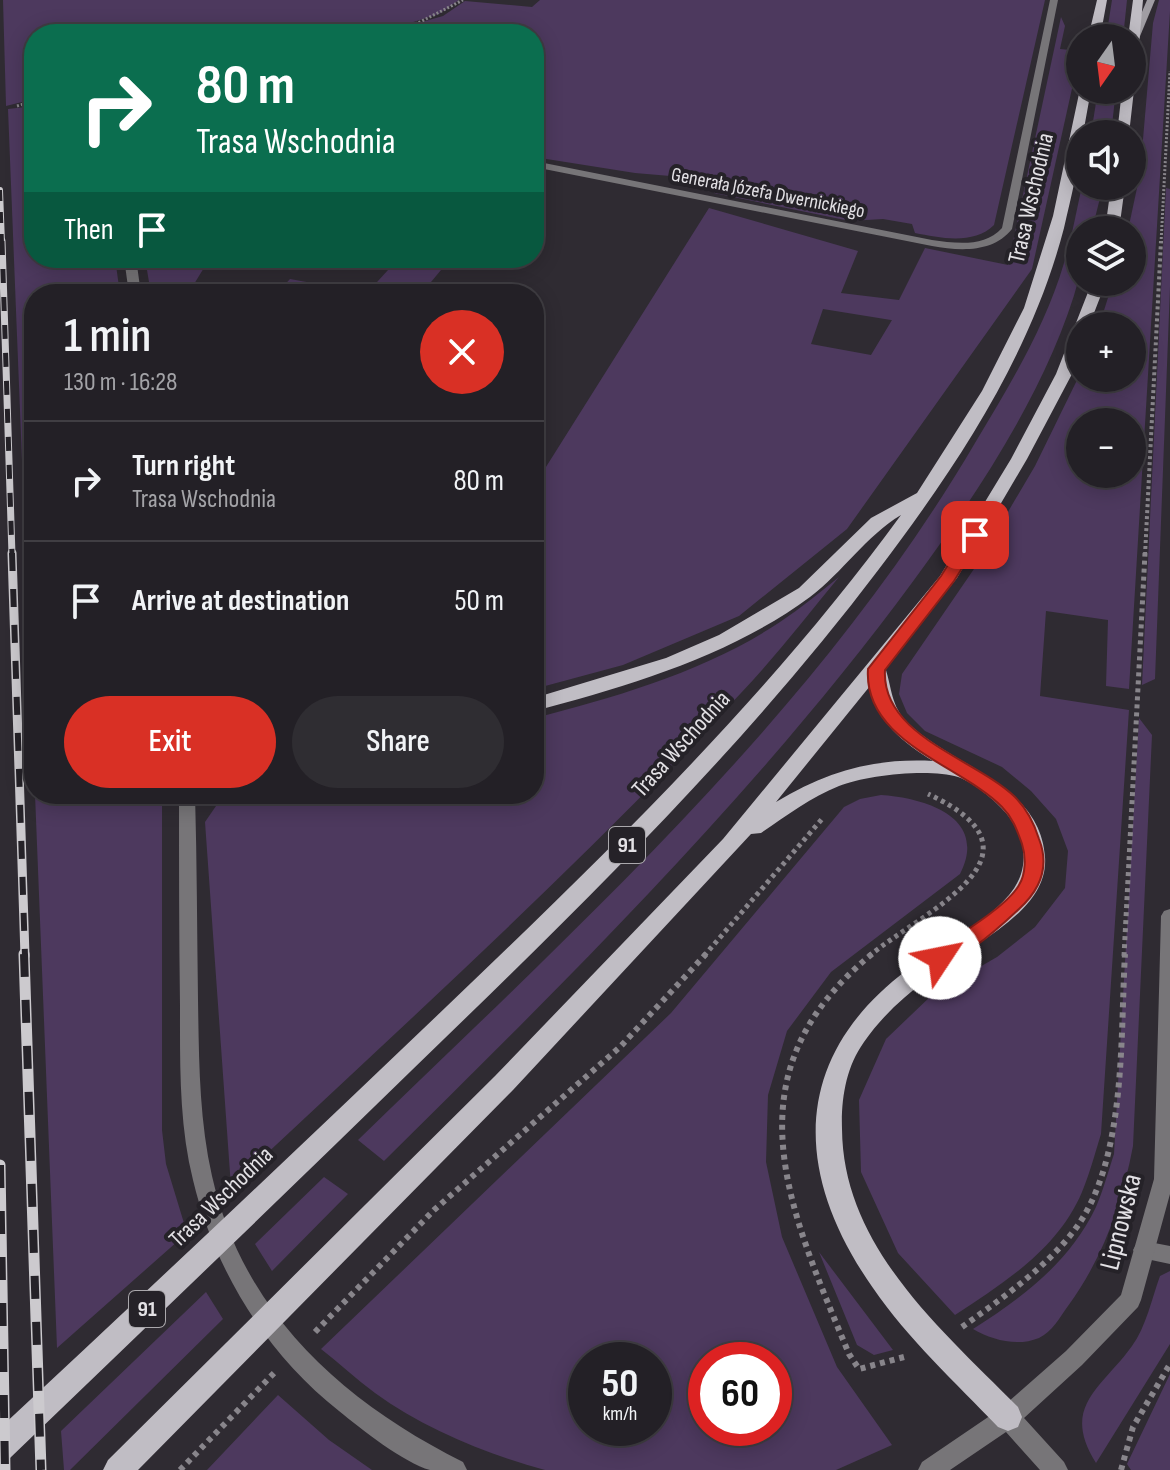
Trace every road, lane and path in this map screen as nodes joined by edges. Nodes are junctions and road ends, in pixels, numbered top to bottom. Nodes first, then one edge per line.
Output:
1 (463, 0) edge
2 (1054, 0) edge
3 (1095, 0) edge
4 (1102, 0) edge
5 (1138, 0) edge
6 (1151, 0) edge
7 (1098, 16) junction
8 (413, 24) edge
9 (1097, 24) edge
10 (1136, 24) edge
11 (1141, 24) edge
12 (1170, 71) edge
13 (1082, 104) edge
14 (544, 166) edge
15 (1167, 186) edge
16 (1066, 369) edge
17 (927, 491) junction
18 (877, 669) junction
19 (544, 702) edge
20 (960, 770) junction
21 (923, 792) dead end
22 (187, 804) edge
23 (824, 816) dead end
24 (731, 844) junction
25 (1170, 916) edge
26 (1144, 1250) junction
27 (1170, 1255) edge
28 (964, 1326) dead end
29 (308, 1338) dead end
30 (903, 1358) dead end
31 (1170, 1364) edge
32 (276, 1371) dead end
33 (1008, 1417) junction
34 (0, 1448) edge
35 (118, 1470) edge
36 (180, 1470) edge
37 (455, 1470) edge
38 (930, 1470) edge
39 (1056, 1470) edge
40 (1121, 1470) edge

1 - 8 path
2 - 14 street, Generała Józefa Dwernickiego
3 - 7 main road
4 - 7 main road
5 - 10 main road
6 - 11 main road
7 - 9 main road
12 - 15 path
13 - 17 main road, Trasa Wschodnia / 91
15 - 28 path
16 - 18 main road
17 - 19 main road
17 - 34 main road, Trasa Wschodnia / 91
18 - 20 main road
18 - 24 main road
20 - 24 main road
20 - 33 main road
21 - 30 path
22 - 37 street
23 - 29 path
24 - 35 main road
25 - 26 street, Lipnowska
26 - 27 street
26 - 33 street, Lipnowska
31 - 40 path
32 - 36 path
33 - 38 street, Lipnowska
33 - 39 street

